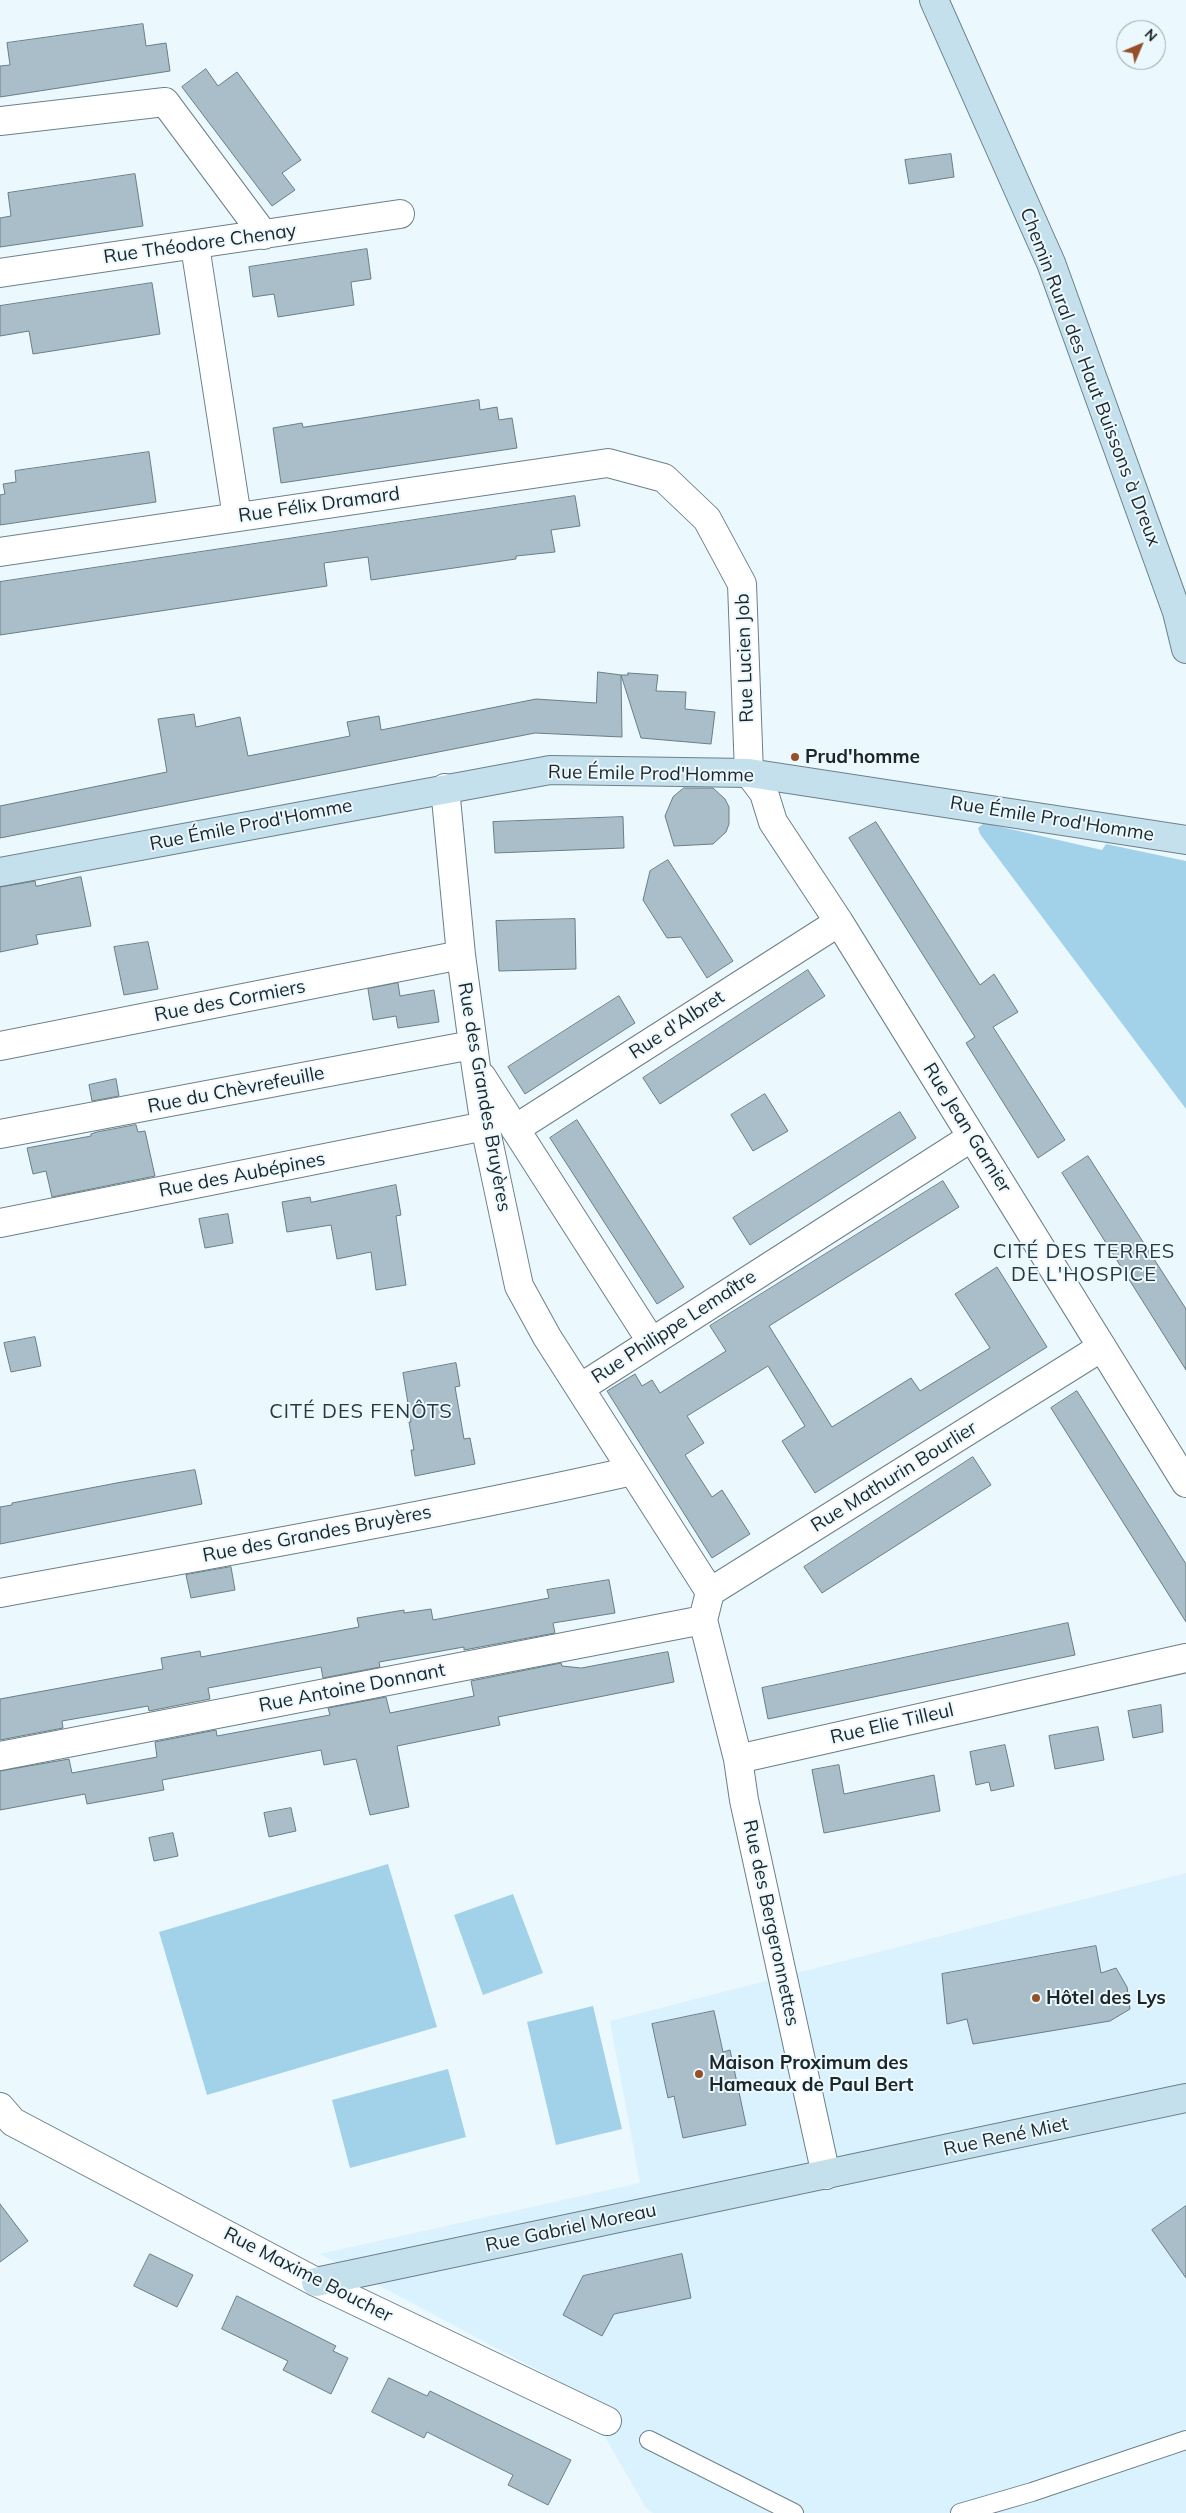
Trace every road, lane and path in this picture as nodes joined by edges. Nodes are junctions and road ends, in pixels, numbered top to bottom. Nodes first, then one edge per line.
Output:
1 (934, 0) edge
2 (0, 121) edge
3 (400, 214) dead end
4 (264, 235) junction
5 (195, 246) junction
6 (0, 273) edge
7 (637, 471) joint
8 (237, 517) junction
9 (0, 552) edge
10 (1186, 649) edge
11 (749, 773) junction
12 (445, 788) junction
13 (1186, 840) edge
14 (0, 872) edge
15 (839, 922) junction
16 (461, 955) junction
17 (0, 1046) edge
18 (474, 1056) junction
19 (485, 1126) junction
20 (515, 1129) junction
21 (0, 1134) edge
22 (972, 1137) junction
23 (0, 1224) edge
24 (651, 1341) junction
25 (1102, 1346) junction
26 (580, 1388) junction
27 (632, 1470) junction
28 (1186, 1483) edge
29 (710, 1592) junction
30 (0, 1593) edge
31 (703, 1620) junction
32 (1186, 1658) edge
33 (0, 1756) edge
34 (738, 1759) junction
35 (1186, 2098) edge
36 (6, 2114) edge
37 (826, 2175) junction
38 (316, 2282) junction
39 (607, 2421) dead end
40 (649, 2440) dead end
41 (1186, 2440) edge
42 (794, 2513) edge
43 (960, 2513) edge

1 - 10 street, Chemin Rural des Haut Buissons à Dreux
2 - 4 street
3 - 4 street, Rue Théodore Chenay
4 - 5 street, Rue Théodore Chenay
5 - 6 street, Rue Théodore Chenay
5 - 8 street
7 - 8 street, Rue Félix Dramard
7 - 11 street, Rue Lucien Job
8 - 9 street, Rue Félix Dramard
11 - 12 street, Rue Émile Prod'Homme
11 - 13 street, Rue Émile Prod'Homme
11 - 15 street, Rue Jean Garnier
12 - 14 street, Rue Émile Prod'Homme
12 - 16 street, Rue des Grandes Bruyères
15 - 20 street, Rue d'Albret
15 - 22 street, Rue Jean Garnier
16 - 17 street, Rue des Cormiers
16 - 18 street, Rue des Grandes Bruyères
18 - 19 street, Rue des Grandes Bruyères
18 - 20 street
18 - 21 street, Rue du Chèvrefeuille
19 - 23 street, Rue des Aubépines
19 - 26 street, Rue des Grandes Bruyères
20 - 24 street
22 - 24 street, Rue Philippe Lemaître
22 - 25 street, Rue Jean Garnier
24 - 26 street, Rue Philippe Lemaître
25 - 28 street, Rue Jean Garnier
25 - 29 street, Rue Mathurin Bourlier
26 - 27 street, Rue Philippe Lemaître
27 - 29 street, Rue Philippe Lemaître
27 - 30 street, Rue des Grandes Bruyères
29 - 31 street
31 - 33 street, Rue Antoine Donnant
31 - 34 street
32 - 34 street, Rue Elie Tilleul
34 - 37 street, Rue des Bergeronnettes
35 - 37 street, Rue René Miet
36 - 38 street, Rue Maxime Boucher
37 - 38 street, Rue Gabriel Moreau
38 - 39 street, Rue Maxime Boucher
40 - 42 lane
41 - 43 lane

